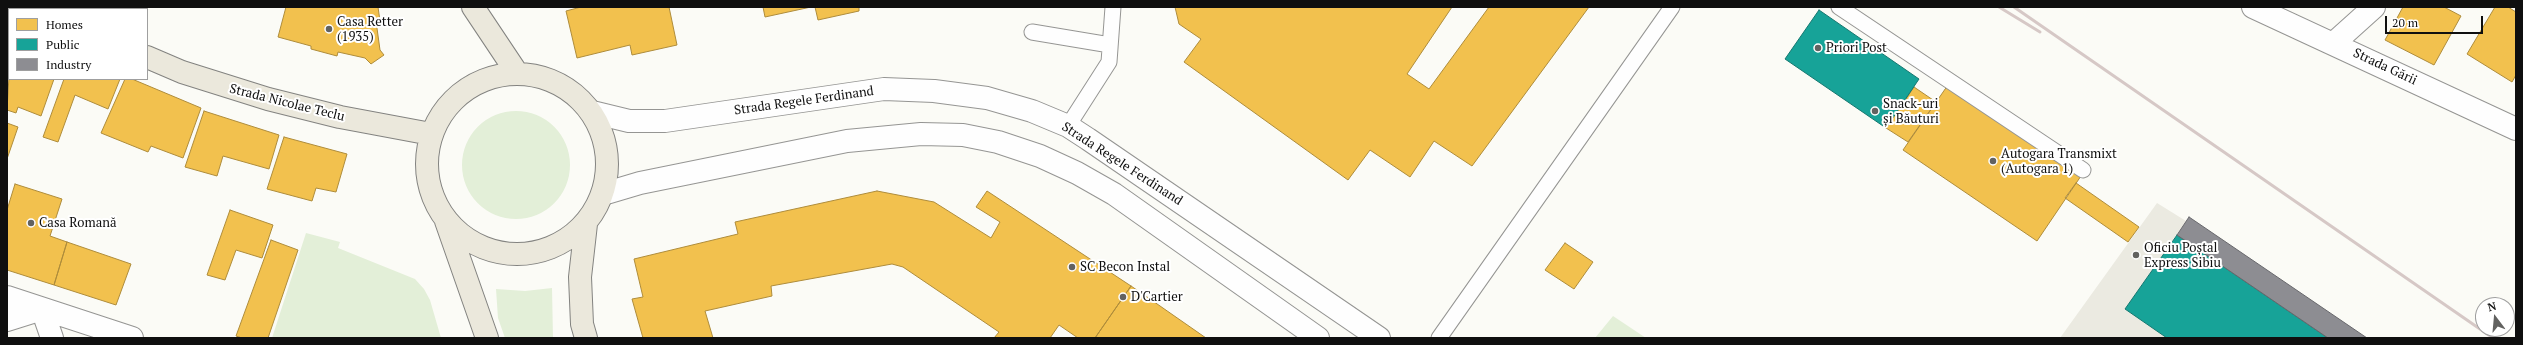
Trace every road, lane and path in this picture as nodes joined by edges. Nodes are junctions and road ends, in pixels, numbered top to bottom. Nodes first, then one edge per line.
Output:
1 (472, 7) edge
2 (484, 7) edge
3 (1113, 7) edge
4 (1672, 7) edge
5 (1839, 7) edge
6 (2253, 7) edge
7 (2374, 7) edge
8 (490, 30) junction
9 (1032, 32) dead end
10 (2334, 43) junction
11 (1110, 46) junction
12 (148, 57) edge
13 (517, 73) junction
14 (592, 112) junction
15 (1068, 126) junction
16 (2516, 129) edge
17 (431, 134) junction
18 (2084, 170) dead end
19 (603, 194) junction
20 (446, 221) junction
21 (586, 224) junction
22 (7, 297) edge
23 (42, 309) junction
24 (7, 320) edge
25 (52, 338) edge
26 (132, 338) edge
27 (486, 338) edge
28 (586, 338) edge
29 (1318, 338) edge
30 (1379, 338) edge
31 (1439, 338) edge

1 - 8 main road
2 - 8 street
3 - 11 lane
4 - 31 lane
5 - 18 lane
6 - 10 street, Strada Gării
7 - 10 street
8 - 13 main road
9 - 11 lane
10 - 16 street, Strada Gării
11 - 15 lane
12 - 17 main road, Strada Nicolae Teclu
13 - 14 main road
13 - 17 main road
14 - 15 street, Strada Regele Ferdinand
14 - 19 main road
15 - 30 street, Strada Regele Ferdinand
17 - 20 main road
19 - 21 main road
19 - 29 street
20 - 21 main road
20 - 27 main road
21 - 28 main road
22 - 23 street
23 - 24 street
23 - 25 street
23 - 26 street

